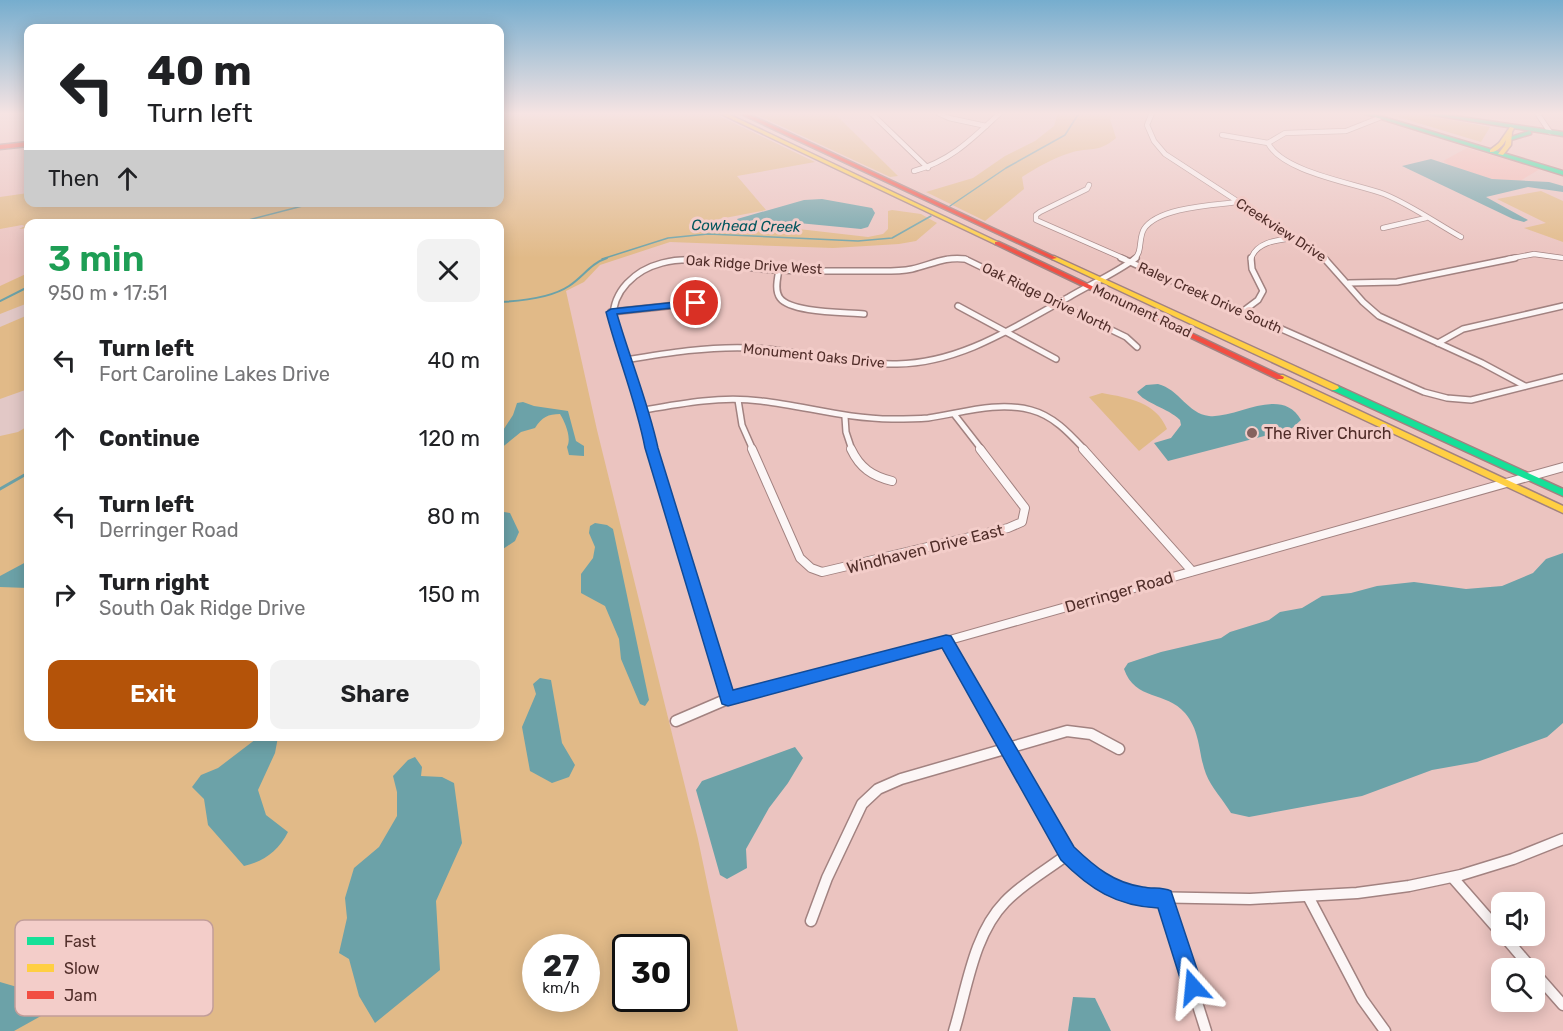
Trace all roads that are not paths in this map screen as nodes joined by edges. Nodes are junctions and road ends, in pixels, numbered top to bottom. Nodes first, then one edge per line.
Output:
1 (822, 161) edge
2 (843, 161) edge
3 (921, 161) edge
4 (945, 161) edge
5 (1175, 161) edge
6 (1288, 161) edge
7 (1531, 161) edge
8 (928, 168) junction
9 (914, 171) dead end
10 (1563, 171) edge
11 (1089, 185) dead end
12 (1238, 202) junction
13 (1426, 218) junction
14 (1383, 228) dead end
15 (1293, 237) junction
16 (1461, 237) dead end
17 (954, 257) joint
18 (1563, 258) edge
19 (1129, 263) junction
20 (779, 269) junction
21 (1100, 279) junction
22 (1349, 284) junction
23 (1088, 286) junction
24 (696, 303) dead end
25 (1057, 303) junction
26 (958, 306) dead end
27 (1563, 306) edge
28 (611, 312) junction
29 (1242, 312) junction
30 (864, 314) dead end
31 (1006, 331) junction
32 (1438, 343) junction
33 (1137, 346) dead end
34 (1056, 359) dead end
35 (625, 360) junction
36 (1563, 377) edge
37 (1525, 386) junction
38 (738, 400) junction
39 (644, 410) junction
40 (954, 414) junction
41 (845, 417) junction
42 (1563, 467) edge
43 (1528, 477) junction
44 (892, 481) dead end
45 (1506, 483) junction
46 (1563, 493) edge
47 (1563, 510) edge
48 (1192, 571) junction
49 (946, 641) junction
50 (728, 699) junction
51 (676, 721) dead end
52 (1006, 747) junction
53 (1119, 749) dead end
54 (1563, 839) edge
55 (1068, 854) junction
56 (1453, 878) junction
57 (1164, 898) junction
58 (1309, 898) junction
59 (811, 921) dead end
60 (1491, 921) edge
61 (1512, 946) edge
62 (1523, 958) edge
63 (1545, 984) edge
64 (1563, 1005) edge
65 (954, 1031) edge
66 (1206, 1031) edge
67 (1385, 1031) edge

1 - 23 main road, Monument Road
2 - 21 main road, Monument Road
3 - 8 street
4 - 8 street
5 - 12 street, Creekview Drive
6 - 13 street
7 - 10 main road
8 - 9 street
11 - 19 street, Raley Creek Drive South
12 - 15 street, Creekview Drive
12 - 19 street
13 - 14 street
13 - 16 street
15 - 22 street, Creekview Drive
15 - 29 street
17 - 20 street, Oak Ridge Drive West
17 - 25 street, Oak Ridge Drive North
18 - 22 street
19 - 21 street, Monument Oaks Drive
19 - 29 street, Raley Creek Drive South
20 - 28 street, Oak Ridge Drive West
20 - 30 street
21 - 23 street, Monument Oaks Drive
21 - 43 main road, Monument Road
22 - 32 street, Creekview Drive
23 - 25 street, Monument Oaks Drive
23 - 45 main road, Monument Road
24 - 28 street
25 - 31 street, Monument Oaks Drive
25 - 33 street, Oak Ridge Drive North
26 - 31 street
27 - 32 street
28 - 35 street
29 - 37 street, Raley Creek Drive South
31 - 34 street
31 - 35 street, Monument Oaks Drive
32 - 37 street, Creekview Drive
35 - 39 street
36 - 37 street, Raley Creek Drive South
38 - 39 street
38 - 40 street, Windhaven Drive East
38 - 41 street
39 - 50 street
40 - 41 street
40 - 48 street
41 - 44 street
42 - 43 street, Derringer Road
43 - 45 street, Derringer Road
43 - 46 main road, Monument Road
45 - 47 main road, Monument Road
45 - 48 street, Derringer Road
48 - 49 street, Derringer Road
49 - 50 street, Derringer Road
49 - 52 street
50 - 51 street, Derringer Road
52 - 53 street
52 - 55 street
52 - 59 street
54 - 56 street
55 - 57 street
55 - 65 street
56 - 58 street
56 - 60 street
57 - 58 street
57 - 66 street
58 - 67 street
61 - 62 street
63 - 64 street

